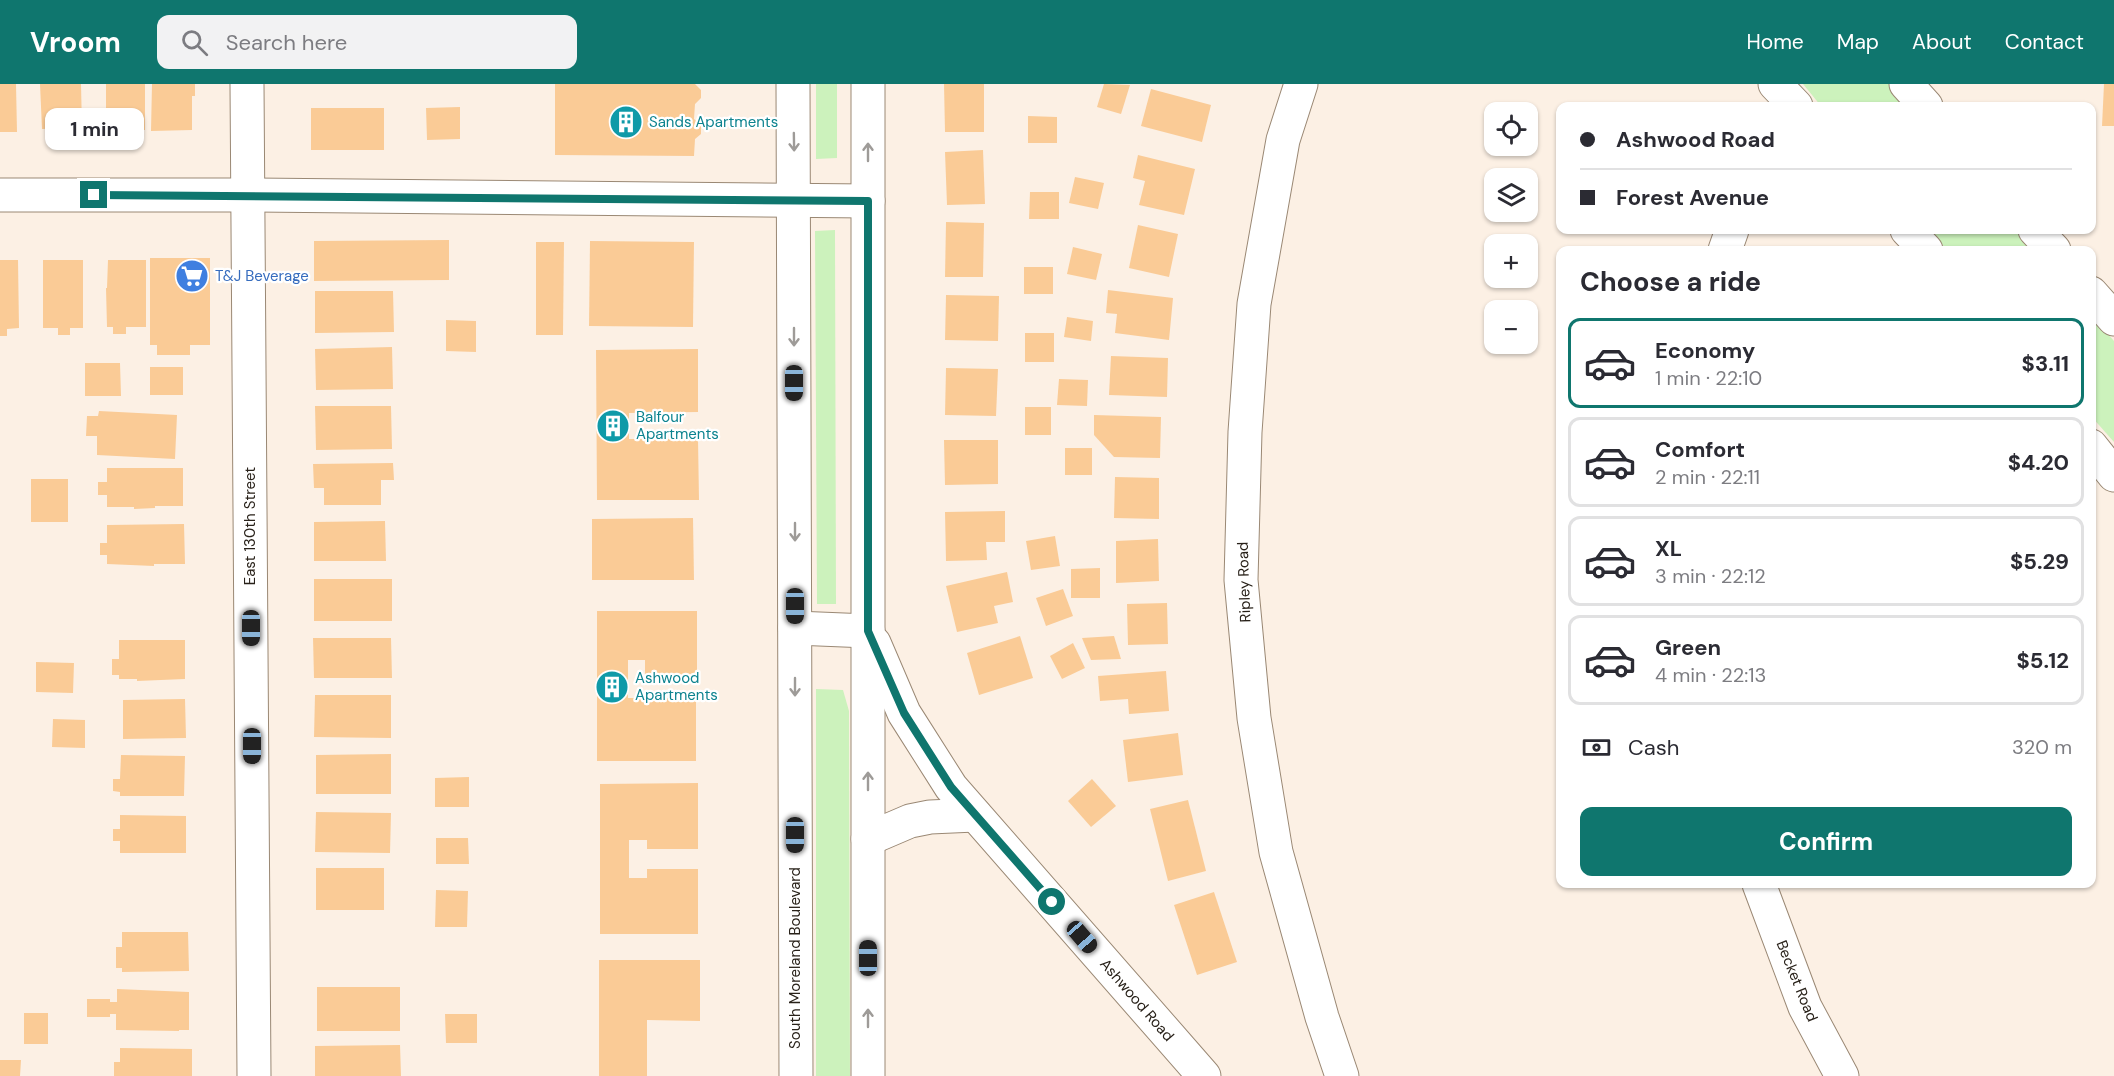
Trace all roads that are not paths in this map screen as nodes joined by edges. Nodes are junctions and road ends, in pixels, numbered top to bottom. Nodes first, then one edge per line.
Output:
1 (247, 84) edge
2 (793, 84) edge
3 (868, 84) edge
4 (1301, 84) edge
5 (1763, 84) edge
6 (1775, 84) edge
7 (1906, 84) edge
8 (1761, 102) edge
9 (1792, 102) edge
10 (1922, 102) edge
11 (0, 195) edge
12 (248, 195) junction
13 (794, 200) junction
14 (868, 201) junction
15 (1911, 234) edge
16 (2039, 234) edge
17 (1922, 246) edge
18 (2050, 246) edge
19 (2096, 299) edge
20 (2114, 319) edge
21 (2096, 452) edge
22 (2114, 475) edge
23 (795, 628) junction
24 (868, 631) junction
25 (975, 815) junction
26 (868, 839) junction
27 (1760, 888) edge
28 (1341, 1075) edge
29 (254, 1076) edge
30 (796, 1076) edge
31 (868, 1076) edge
32 (1204, 1076) edge
33 (1842, 1076) edge

1 - 12 street, East 130th Street
2 -> 13 street, South Moreland Boulevard
14 -> 3 street
4 - 28 street, Ripley Road
5 - 8 street
6 - 9 street
7 - 10 street
11 - 12 street
12 - 13 street
12 - 29 street, East 130th Street
13 - 14 street
13 -> 23 street, South Moreland Boulevard
14 - 24 street
15 - 17 street
16 - 18 street
19 - 20 street
21 - 22 street
23 - 24 street
23 -> 30 street, South Moreland Boulevard
24 - 25 street, Ashwood Road
26 -> 24 street
25 - 26 street
25 - 32 street, Ashwood Road
31 -> 26 street
27 - 33 street, Becket Road

